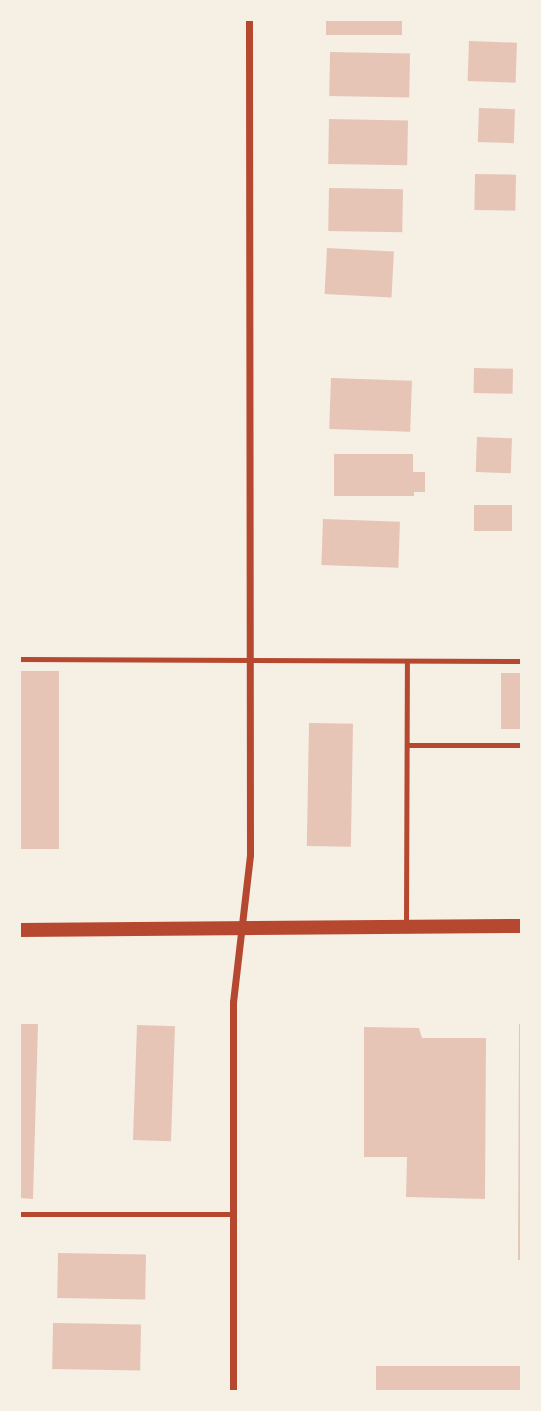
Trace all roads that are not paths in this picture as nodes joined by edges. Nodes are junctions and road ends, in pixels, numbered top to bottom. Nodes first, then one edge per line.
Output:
1 (249, 19) edge
2 (19, 659) edge
3 (250, 660) junction
4 (407, 661) junction
5 (522, 661) edge
6 (407, 745) junction
7 (522, 745) edge
8 (522, 926) edge
9 (406, 927) junction
10 (19, 930) edge
11 (242, 930) junction
12 (19, 1214) edge
13 (232, 1214) junction
14 (233, 1392) edge

1 - 3 street
2 - 3 lane
3 - 4 lane
3 - 11 street
4 - 5 lane
4 - 6 lane
6 - 7 lane
6 - 9 lane
8 - 9 main road
9 - 11 main road
10 - 11 main road
11 - 13 street
12 - 13 lane
13 - 14 street

